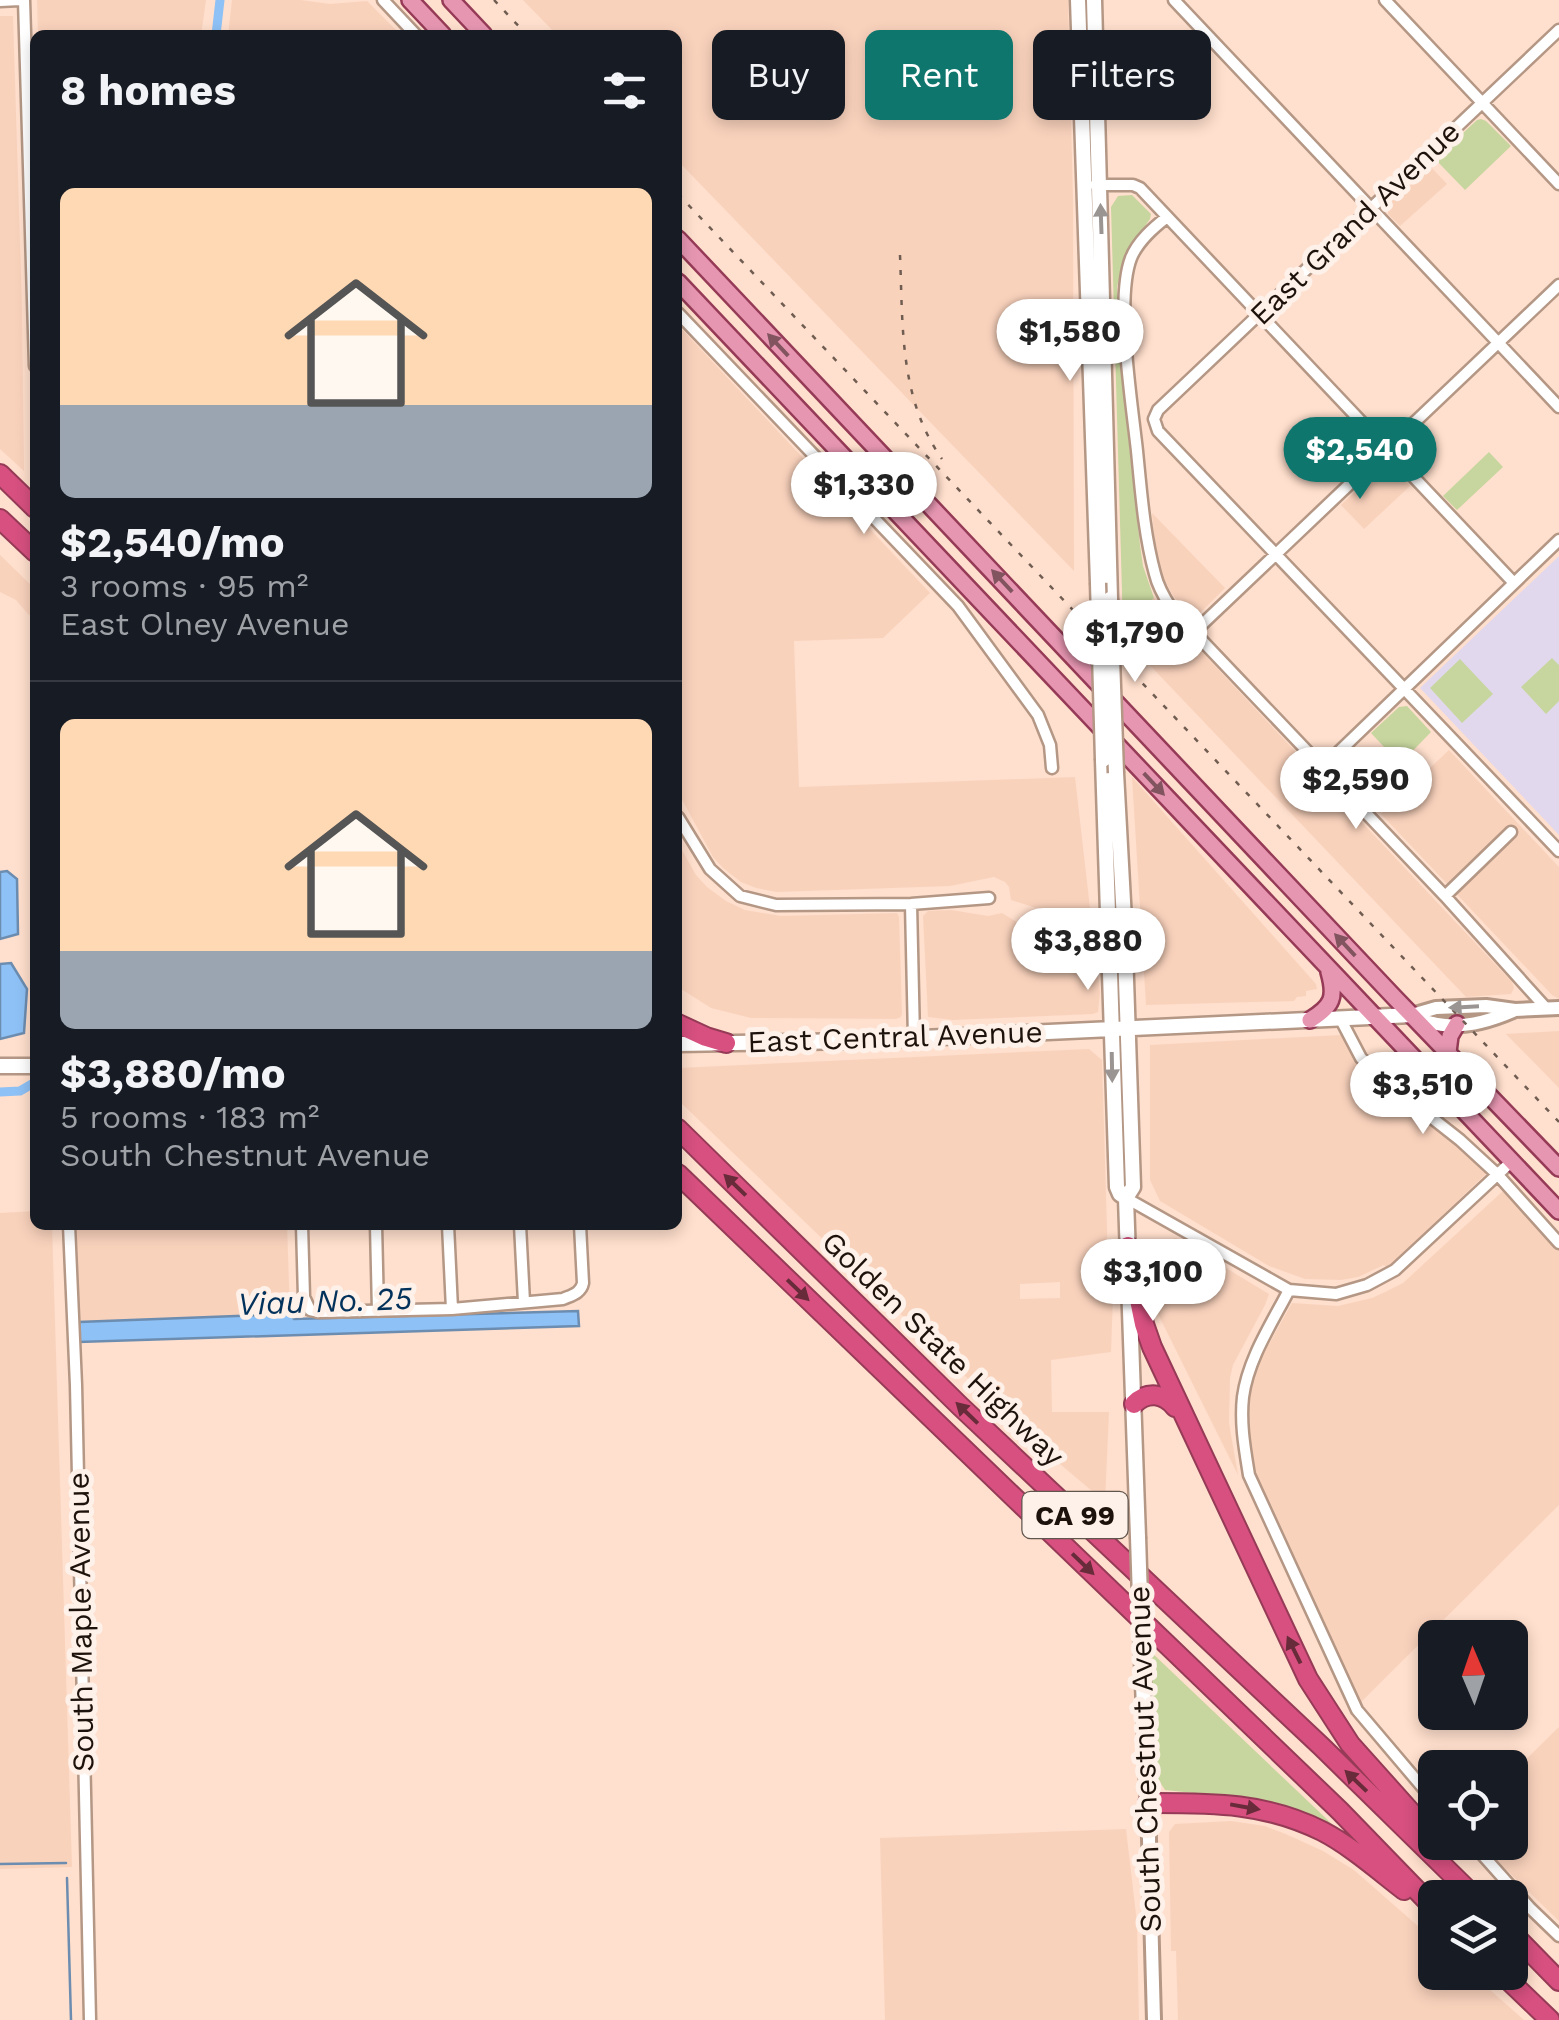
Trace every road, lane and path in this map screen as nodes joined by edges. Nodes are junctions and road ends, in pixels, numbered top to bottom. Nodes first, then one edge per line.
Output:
1 (22, 0) edge
2 (383, 0) edge
3 (410, 0) edge
4 (451, 0) edge
5 (1078, 0) edge
6 (1094, 0) edge
7 (1174, 0) edge
8 (1384, 0) edge
9 (0, 1) edge
10 (411, 30) edge
11 (438, 30) edge
12 (479, 30) edge
13 (1559, 30) edge
14 (1481, 102) junction
15 (1559, 184) edge
16 (1092, 186) junction
17 (1370, 207) junction
18 (1167, 217) junction
19 (30, 225) edge
20 (682, 243) edge
21 (1559, 285) edge
22 (682, 286) edge
23 (1259, 314) junction
24 (682, 317) edge
25 (1498, 342) junction
26 (1559, 407) edge
27 (1386, 448) junction
28 (0, 474) edge
29 (30, 503) edge
30 (0, 519) edge
31 (1559, 540) edge
32 (30, 547) edge
33 (1276, 554) junction
34 (1514, 583) junction
35 (1194, 632) junction
36 (1404, 689) junction
37 (1052, 768) dead end
38 (1322, 768) junction
39 (682, 824) edge
40 (1511, 832) dead end
41 (1559, 851) edge
42 (1445, 896) junction
43 (989, 898) dead end
44 (911, 904) junction
45 (1328, 968) junction
46 (1552, 1008) edge
47 (1515, 1010) junction
48 (1412, 1015) junction
49 (1376, 1017) junction
50 (1340, 1018) junction
51 (1310, 1020) junction
52 (1456, 1024) junction
53 (682, 1026) edge
54 (1128, 1028) junction
55 (1111, 1029) junction
56 (914, 1038) junction
57 (726, 1043) junction
58 (682, 1044) edge
59 (1448, 1052) junction
60 (0, 1066) edge
61 (30, 1066) edge
62 (682, 1133) edge
63 (1512, 1162) junction
64 (1559, 1168) edge
65 (1498, 1175) junction
66 (682, 1178) edge
67 (1126, 1198) junction
68 (1559, 1211) edge
69 (69, 1230) edge
70 (302, 1230) edge
71 (376, 1230) edge
72 (448, 1230) edge
73 (520, 1230) edge
74 (580, 1230) edge
75 (1559, 1243) edge
76 (1128, 1246) junction
77 (1289, 1290) junction
78 (524, 1302) junction
79 (452, 1309) junction
80 (378, 1311) junction
81 (1134, 1404) junction
82 (1182, 1415) junction
83 (1418, 1782) edge
84 (1148, 1803) junction
85 (1418, 1821) edge
86 (1454, 1860) edge
87 (1487, 1860) edge
88 (1460, 1880) edge
89 (1472, 1880) edge
90 (1418, 1893) edge
91 (1418, 1899) edge
92 (1559, 1936) edge
93 (1528, 1949) edge
94 (1559, 1981) edge
95 (1519, 1990) edge
96 (90, 2020) edge
97 (1154, 2020) edge
98 (1550, 2020) edge

1 - 9 street
1 - 19 street
2 - 10 street
3 - 11 main road
4 - 12 main road
5 - 16 main road, South Chestnut Avenue
6 - 16 main road, South Chestnut Avenue
7 - 17 street
8 - 14 street
13 - 14 street, East Grand Avenue
14 - 15 street
14 - 17 street, East Grand Avenue
16 - 18 street
54 -> 16 main road, South Chestnut Avenue, bridge
16 - 55 main road, South Chestnut Avenue, bridge
17 - 23 street, East Grand Avenue
17 - 25 street
18 - 23 street
18 - 35 street
48 -> 20 main road
21 - 25 street
22 -> 45 main road
23 - 27 street
23 - 33 street, East Grand Avenue
24 - 37 street
25 - 26 street
25 - 27 street
27 - 33 street
27 - 34 street
28 - 29 highway
30 - 32 highway
31 - 34 street
33 - 35 street
33 - 36 street
34 - 36 street
35 - 38 street
36 - 38 street
36 - 41 street
38 - 42 street
39 - 44 street
40 - 42 street
42 - 46 street
43 - 44 street
44 - 56 street
45 - 49 main road
45 - 51 main road
46 - 47 street, East Central Avenue
47 -> 48 street, East Central Avenue
47 - 52 street, East Central Avenue
48 - 49 main road, East Central Avenue
48 - 52 street, East Central Avenue
48 - 59 main road
49 - 50 main road, East Central Avenue
49 - 63 main road
50 - 51 main road, East Central Avenue
50 - 65 street
51 - 54 main road, East Central Avenue
52 - 59 main road
53 - 57 highway
54 - 55 main road, East Central Avenue
54 - 67 main road, South Chestnut Avenue
55 - 56 main road, East Central Avenue
55 -> 67 main road, South Chestnut Avenue
56 - 57 main road, East Central Avenue
57 - 58 main road, East Central Avenue
59 - 64 main road
60 - 61 main road
88 -> 62 highway, Golden State Highway / CA 99
63 - 65 street
63 - 68 main road
65 - 75 street
65 - 77 street
66 -> 90 highway, Golden State Highway / CA 99
67 - 76 main road, South Chestnut Avenue
67 - 77 street
69 - 96 street, South Maple Avenue
70 - 80 street
71 - 80 street
72 - 79 street
73 - 78 street
74 - 78 street
76 - 81 main road, South Chestnut Avenue
76 - 82 highway
77 - 83 street
78 - 79 street
79 - 80 street
81 - 82 highway
81 - 84 main road, South Chestnut Avenue, bridge
85 -> 82 highway
84 -> 91 highway
84 - 97 street, South Chestnut Avenue
86 - 89 highway
87 - 92 street
93 - 94 highway
95 - 98 highway

